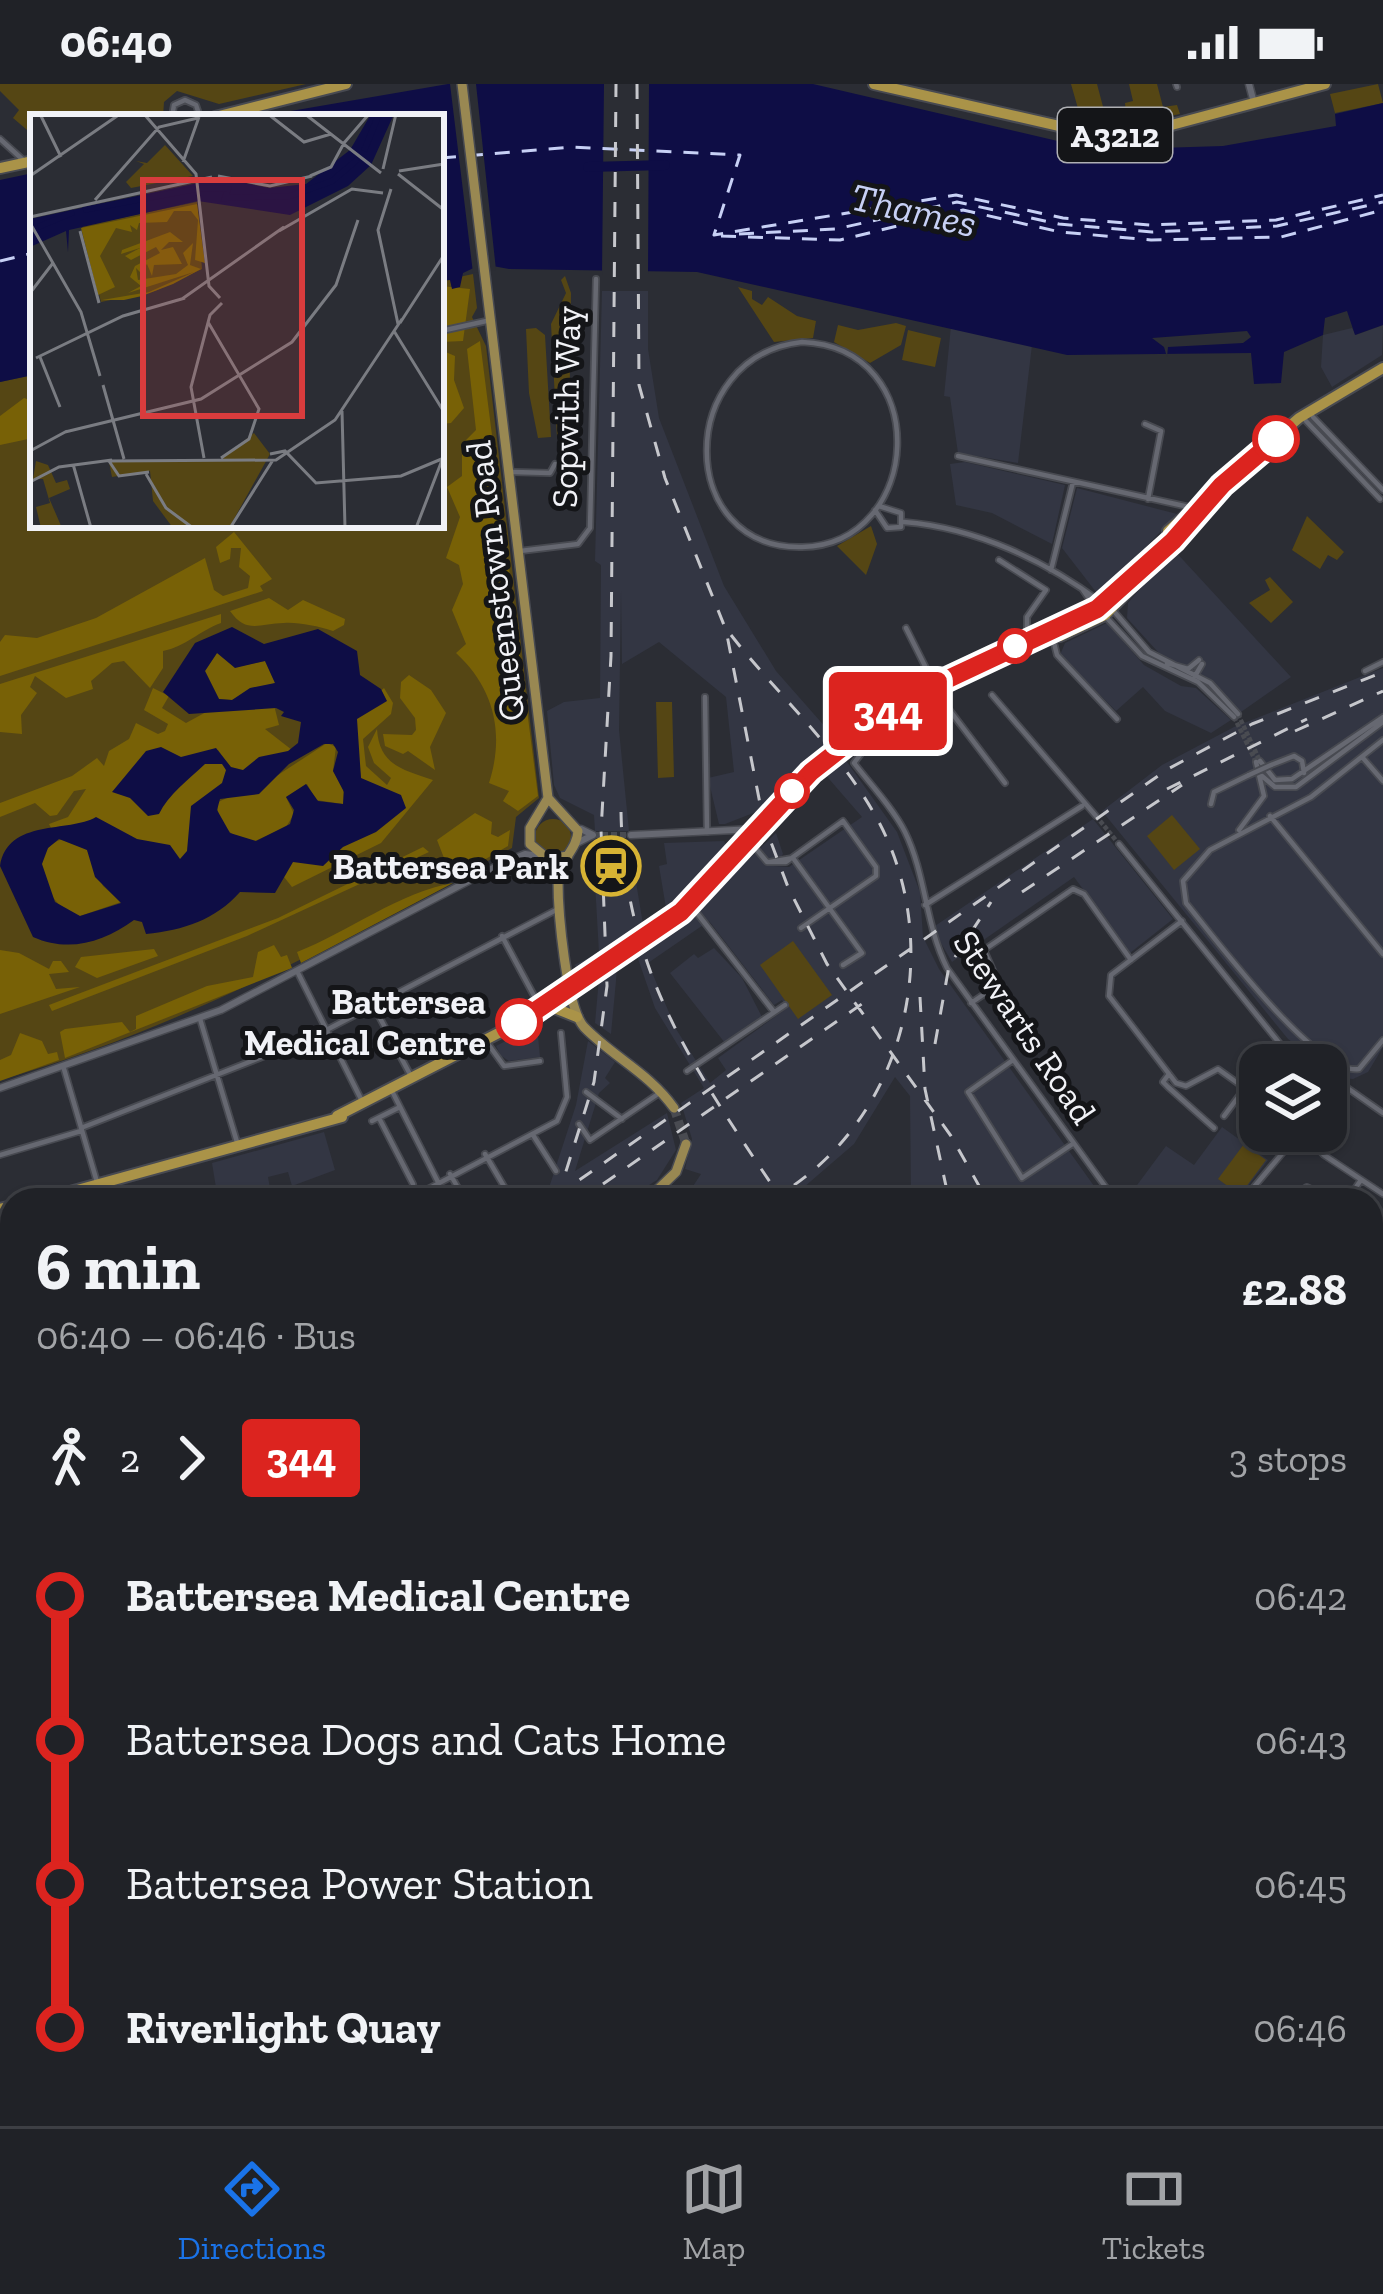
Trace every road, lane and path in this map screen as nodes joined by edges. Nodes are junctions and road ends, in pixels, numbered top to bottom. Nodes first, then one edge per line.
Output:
1 (346, 84) edge
2 (463, 84) edge
3 (874, 84) edge
4 (1249, 84) edge
5 (1325, 84) edge
6 (1285, 89) edge
7 (1254, 103) junction
8 (173, 114) edge
9 (199, 114) edge
10 (227, 114) edge
11 (0, 139) edge
12 (29, 161) edge
13 (0, 168) edge
14 (596, 280) dead end
15 (491, 322) junction
16 (444, 330) edge
17 (1383, 368) edge
18 (1306, 420) junction
19 (1145, 424) dead end
20 (958, 455) dead end
21 (555, 464) dead end
22 (510, 472) junction
23 (1073, 482) junction
24 (1383, 490) edge
25 (1148, 499) junction
26 (1380, 499) dead end
27 (876, 508) junction
28 (890, 510) junction
29 (1192, 511) junction
30 (884, 517) junction
31 (904, 521) junction
32 (520, 550) junction
33 (999, 560) dead end
34 (1051, 570) junction
35 (1104, 609) junction
36 (906, 628) dead end
37 (1053, 633) junction
38 (1027, 638) junction
39 (1161, 661) junction
40 (1383, 662) edge
41 (1366, 671) dead end
42 (1197, 678) junction
43 (931, 684) junction
44 (992, 694) dead end
45 (705, 697) dead end
46 (1236, 715) tunnel mouth
47 (1118, 719) dead end
48 (1383, 719) edge
49 (1383, 740) edge
50 (863, 752) dead end
51 (1362, 756) junction
52 (1304, 773) junction
53 (1262, 776) junction
54 (1383, 781) edge
55 (1005, 783) dead end
56 (548, 798) junction
57 (1210, 804) dead end
58 (1082, 806) junction
59 (562, 812) junction
60 (1096, 816) tunnel mouth
61 (537, 817) junction
62 (1270, 817) junction
63 (707, 832) junction
64 (722, 832) junction
65 (1237, 832) junction
66 (752, 834) junction
67 (631, 835) tunnel mouth
68 (529, 836) junction
69 (1119, 844) tunnel mouth
70 (568, 856) junction
71 (544, 858) junction
72 (793, 858) junction
73 (501, 864) junction
74 (557, 875) junction
75 (690, 904) junction
76 (925, 905) junction
77 (562, 908) junction
78 (832, 909) junction
79 (1182, 921) junction
80 (801, 928) dead end
81 (502, 936) junction
82 (1383, 954) edge
83 (1130, 960) junction
84 (843, 965) dead end
85 (298, 973) junction
86 (571, 987) junction
87 (971, 1003) junction
88 (373, 1005) junction
89 (785, 1005) dead end
90 (544, 1006) junction
91 (774, 1012) junction
92 (577, 1017) junction
93 (200, 1019) junction
94 (328, 1029) junction
95 (561, 1033) dead end
96 (1383, 1040) edge
97 (486, 1041) junction
98 (1280, 1044) edge
99 (1012, 1060) junction
100 (540, 1061) dead end
101 (64, 1069) junction
102 (687, 1071) dead end
103 (1169, 1074) junction
104 (217, 1078) junction
105 (412, 1078) junction
106 (1239, 1084) edge
107 (0, 1088) edge
108 (1347, 1088) edge
109 (390, 1089) junction
110 (586, 1092) dead end
111 (663, 1092) junction
112 (1239, 1096) edge
113 (365, 1101) junction
114 (400, 1107) junction
115 (674, 1108) tunnel mouth
116 (1383, 1113) edge
117 (1224, 1116) dead end
118 (622, 1119) junction
119 (578, 1124) dead end
120 (1214, 1128) dead end
121 (82, 1129) junction
122 (533, 1135) junction
123 (686, 1144) dead end
124 (1072, 1145) junction
125 (239, 1148) junction
126 (1284, 1152) edge
127 (1320, 1152) edge
128 (485, 1154) junction
129 (0, 1155) edge
130 (428, 1167) junction
131 (556, 1171) dead end
132 (450, 1174) junction
133 (1361, 1179) junction
134 (438, 1182) junction
135 (100, 1187) junction
136 (97, 1188) edge
137 (429, 1188) edge
138 (458, 1188) edge
139 (505, 1188) edge
140 (659, 1188) edge
141 (1106, 1188) edge
142 (1253, 1188) edge
143 (1355, 1188) edge
144 (1374, 1188) edge

1 - 10 highway
2 - 15 main road, Queenstown Road
3 - 7 highway, A3212
4 - 7 street
5 - 6 highway, A3212
6 - 7 highway, A3212
8 - 9 street
11 - 12 street
12 - 13 highway
14 - 32 street, Sopwith Way
15 - 16 street
15 - 22 main road, Queenstown Road
17 - 18 highway
18 - 24 street
18 - 26 street
18 - 29 highway
19 - 25 street
20 - 23 street
21 - 22 street
22 - 32 main road, Queenstown Road
23 - 25 street
23 - 34 street
25 - 29 street
27 - 27 street
27 - 28 street
27 - 30 street
28 - 30 street
28 - 31 street
29 - 35 highway
30 - 31 street
31 - 34 street
32 - 56 main road, Queenstown Road
33 - 38 street
34 - 35 street
35 - 37 highway
35 - 39 street
35 - 42 street
36 - 43 street
37 - 38 highway
37 - 47 street
38 - 43 highway
39 - 42 street
39 - 42 street
40 - 41 street
42 - 46 street
43 - 55 street
43 - 66 highway, bridge
44 - 58 street
45 - 63 street
48 - 52 street
48 - 53 street
49 - 51 street
50 - 76 street, Stewarts Road
51 - 54 street
51 - 62 street
52 - 53 street
52 - 57 street, bridge
53 - 65 street
56 - 59 main road
56 - 61 main road
58 - 60 street
58 - 76 street
59 - 61 main road
59 - 70 main road
61 - 68 main road
62 - 65 street
62 - 82 street
63 - 64 street
63 - 67 street
64 - 66 street
64 - 66 street
65 - 96 street
66 - 72 street
66 - 75 highway
68 - 71 main road
68 - 73 street
69 - 79 street
70 - 71 main road
70 - 74 main road
71 - 73 street
71 - 74 main road
72 - 78 street
72 - 78 street
73 - 85 street
74 - 77 main road
75 - 86 highway
75 - 91 street
76 - 87 street, Stewarts Road
77 - 81 street
77 - 86 main road
78 - 80 street
78 - 84 street
79 - 83 street
79 - 98 street
81 - 88 street
81 - 90 street
83 - 87 street
83 - 103 street
85 - 93 street
85 - 94 street
86 - 90 highway
86 - 92 main road
87 - 99 street, Stewarts Road
88 - 94 street
88 - 105 street
89 - 91 street
90 - 92 highway
90 - 97 highway
91 - 102 street
92 - 111 main road
93 - 101 street
93 - 104 street
94 - 104 street
94 - 113 street
95 - 122 street
97 - 100 street
97 - 105 highway
99 - 124 street, Stewarts Road
99 - 124 street
101 - 107 street
101 - 121 street
103 - 106 street
103 - 120 street
104 - 121 street
104 - 125 street
105 - 109 highway
108 - 116 street
109 - 113 highway
109 - 114 street
110 - 118 street
111 - 115 main road
111 - 118 street
112 - 117 street
113 - 125 highway
114 - 130 street
114 - 130 street
118 - 119 street
121 - 129 street
121 - 135 street
122 - 128 street
122 - 131 street
123 - 140 main road
124 - 141 street, Stewarts Road
125 - 135 highway
126 - 142 street
127 - 133 street
128 - 132 street
128 - 139 street
130 - 134 street
132 - 134 street
132 - 138 street
133 - 143 street
133 - 144 street
134 - 137 street
135 - 136 highway

